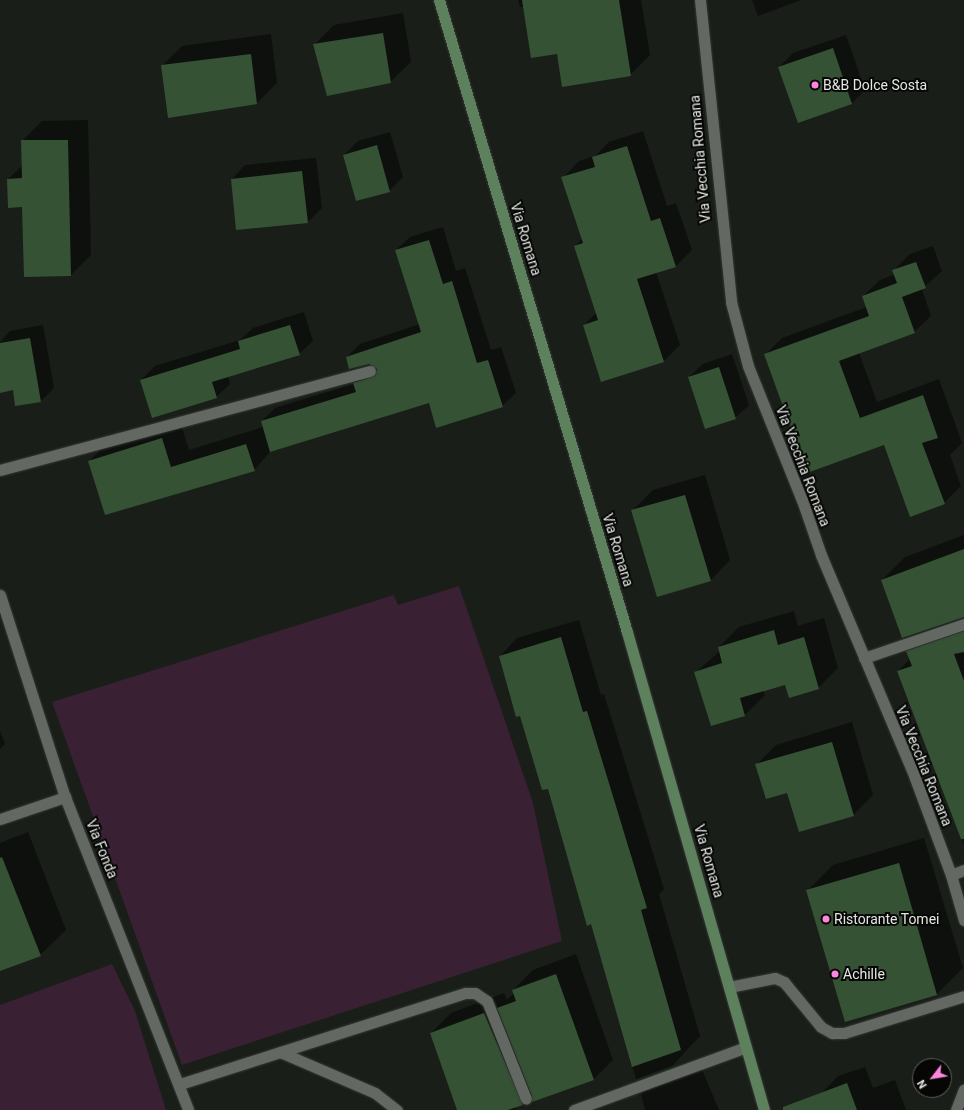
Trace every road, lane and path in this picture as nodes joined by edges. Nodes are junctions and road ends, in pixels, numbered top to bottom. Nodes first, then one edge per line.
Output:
1 (439, 0) edge
2 (700, 0) edge
3 (370, 371) dead end
4 (0, 470) edge
5 (0, 595) edge
6 (964, 624) edge
7 (864, 658) junction
8 (65, 797) junction
9 (0, 819) edge
10 (964, 870) edge
11 (951, 875) junction
12 (964, 920) edge
13 (729, 987) junction
14 (964, 996) edge
15 (746, 1047) junction
16 (280, 1052) junction
17 (180, 1084) junction
18 (964, 1090) edge
19 (526, 1099) dead end
20 (188, 1110) edge
21 (398, 1110) edge
22 (574, 1110) edge
23 (764, 1110) edge
24 (956, 1110) edge

1 - 13 main road, Via Romana
2 - 7 street, Via Vecchia Romana
3 - 4 street
5 - 8 street, Via Fonda
6 - 7 street
7 - 11 street, Via Vecchia Romana
8 - 9 street
8 - 17 street, Via Fonda
10 - 11 street
11 - 12 street, Via Vecchia Romana
13 - 14 street
13 - 15 main road, Via Romana
15 - 22 street
15 - 23 main road, Via Romana
16 - 17 street
16 - 19 street
16 - 21 street
17 - 20 street, Via Fonda
18 - 24 street

